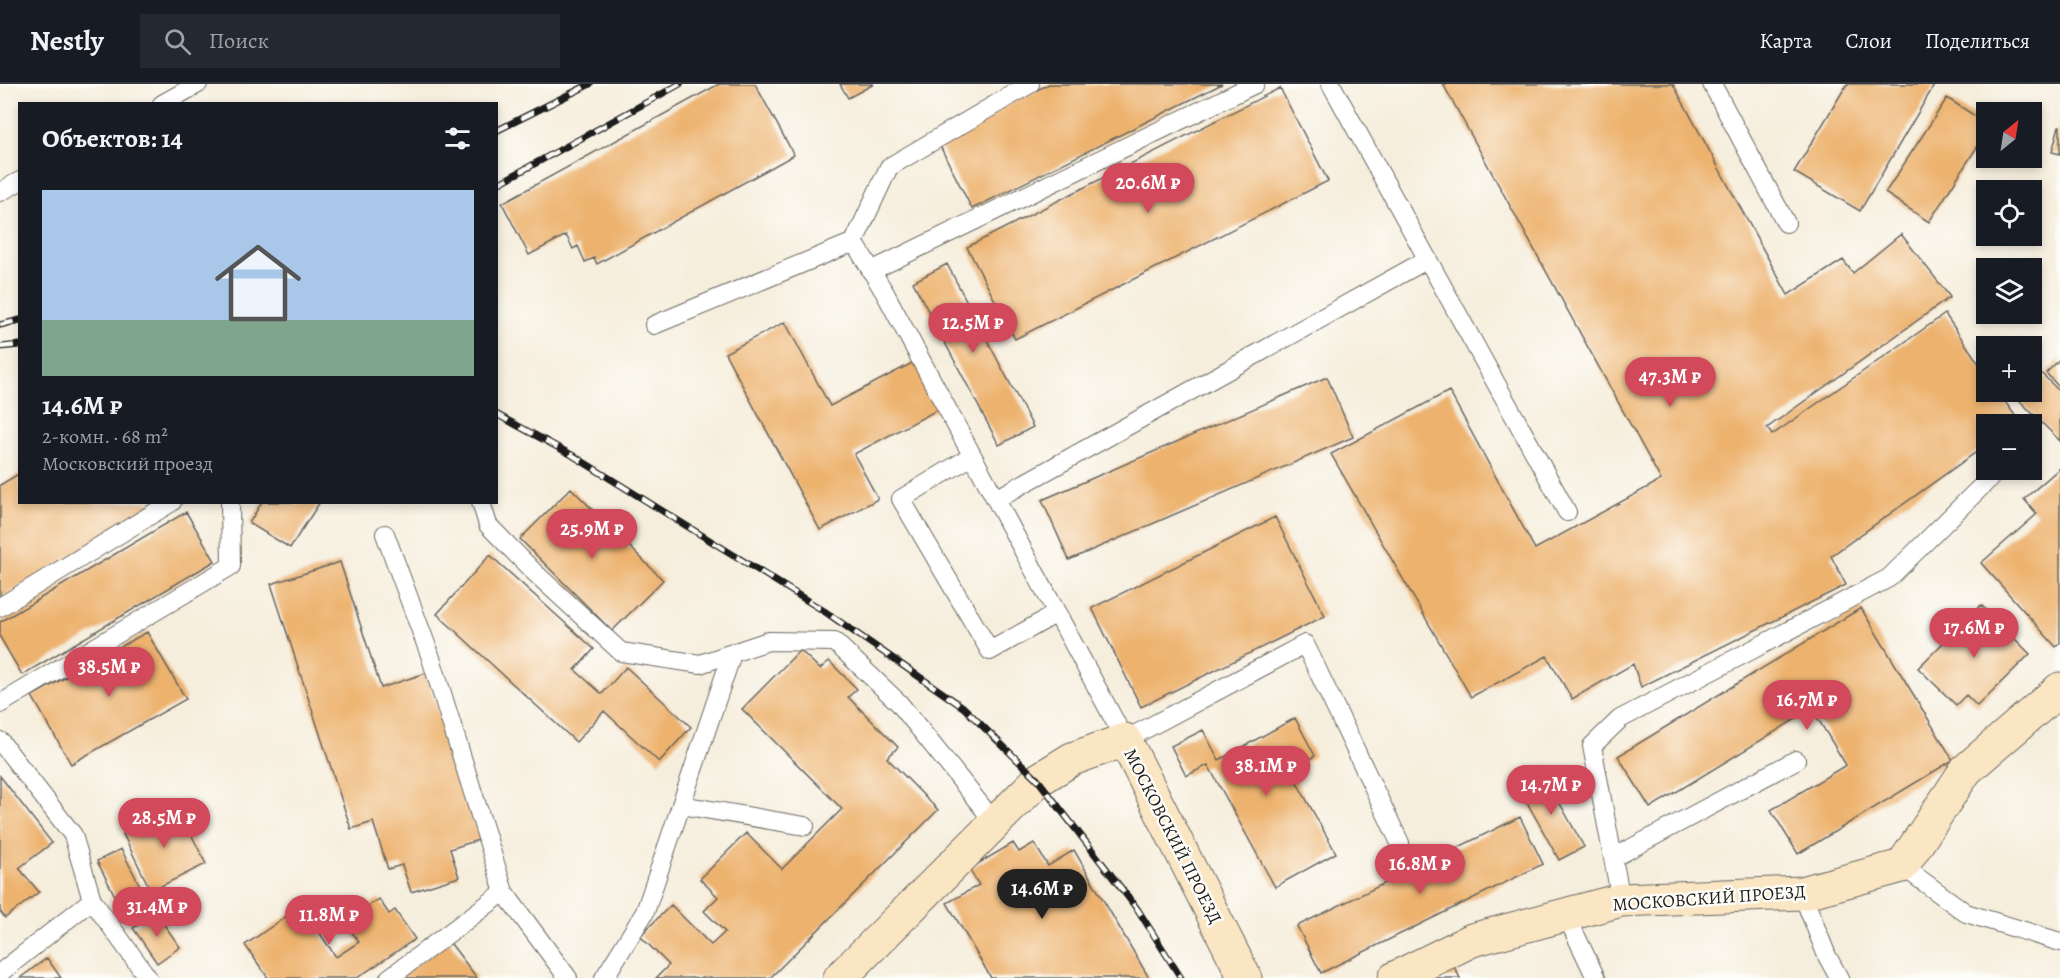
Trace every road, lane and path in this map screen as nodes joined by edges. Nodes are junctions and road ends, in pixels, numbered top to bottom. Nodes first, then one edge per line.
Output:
1 (198, 84) edge
2 (1030, 84) edge
3 (1255, 84) edge
4 (1331, 84) edge
5 (1712, 84) edge
6 (166, 102) edge
7 (18, 182) edge
8 (0, 192) edge
9 (1786, 223) dead end
10 (854, 242) junction
11 (1428, 259) junction
12 (871, 271) junction
13 (654, 325) dead end
14 (972, 456) junction
15 (1988, 480) edge
16 (996, 499) junction
17 (169, 504) edge
18 (230, 504) edge
19 (482, 504) edge
20 (1567, 512) dead end
21 (385, 534) dead end
22 (0, 607) edge
23 (1057, 613) junction
24 (732, 654) junction
25 (2060, 689) edge
26 (0, 704) edge
27 (1125, 740) junction
28 (0, 741) edge
29 (1796, 760) dead end
30 (681, 805) junction
31 (995, 823) junction
32 (805, 826) dead end
33 (1400, 843) dead end
34 (1614, 858) junction
35 (1902, 866) junction
36 (504, 892) junction
37 (1802, 893) junction
38 (93, 900) junction
39 (1621, 900) junction
40 (1566, 915) junction
41 (2060, 942) edge
42 (0, 973) edge
43 (148, 978) edge
44 (389, 978) edge
45 (568, 978) edge
46 (604, 978) edge
47 (840, 978) edge
48 (1245, 978) edge
49 (1395, 978) edge
50 (1596, 978) edge
51 (1839, 978) edge

1 - 6 lane
2 - 10 lane
3 - 12 lane
4 - 11 lane
5 - 9 lane
7 - 8 lane
10 - 12 lane
10 - 13 lane
11 - 16 lane
11 - 20 lane
12 - 14 lane
14 - 16 lane
14 - 23 lane
15 - 34 lane
16 - 23 lane
17 - 22 lane
18 - 26 lane
19 - 24 lane
21 - 36 lane
23 - 27 lane
24 - 30 lane
24 - 31 lane
25 - 35 street
27 - 31 street, МОСКОВСКИЙ ПРОЕЗД
27 - 33 lane
27 - 48 street, МОСКОВСКИЙ ПРОЕЗД
28 - 38 lane
29 - 34 lane
30 - 32 lane
30 - 46 lane
31 - 47 street, МОСКОВСКИЙ ПРОЕЗД
34 - 39 lane
35 - 37 street, МОСКОВСКИЙ ПРОЕЗД
35 - 41 lane
36 - 44 lane
36 - 45 lane
37 - 39 street, МОСКОВСКИЙ ПРОЕЗД
37 - 51 lane
38 - 42 lane
38 - 43 lane
39 - 40 street, МОСКОВСКИЙ ПРОЕЗД
40 - 49 street, МОСКОВСКИЙ ПРОЕЗД
40 - 50 lane

